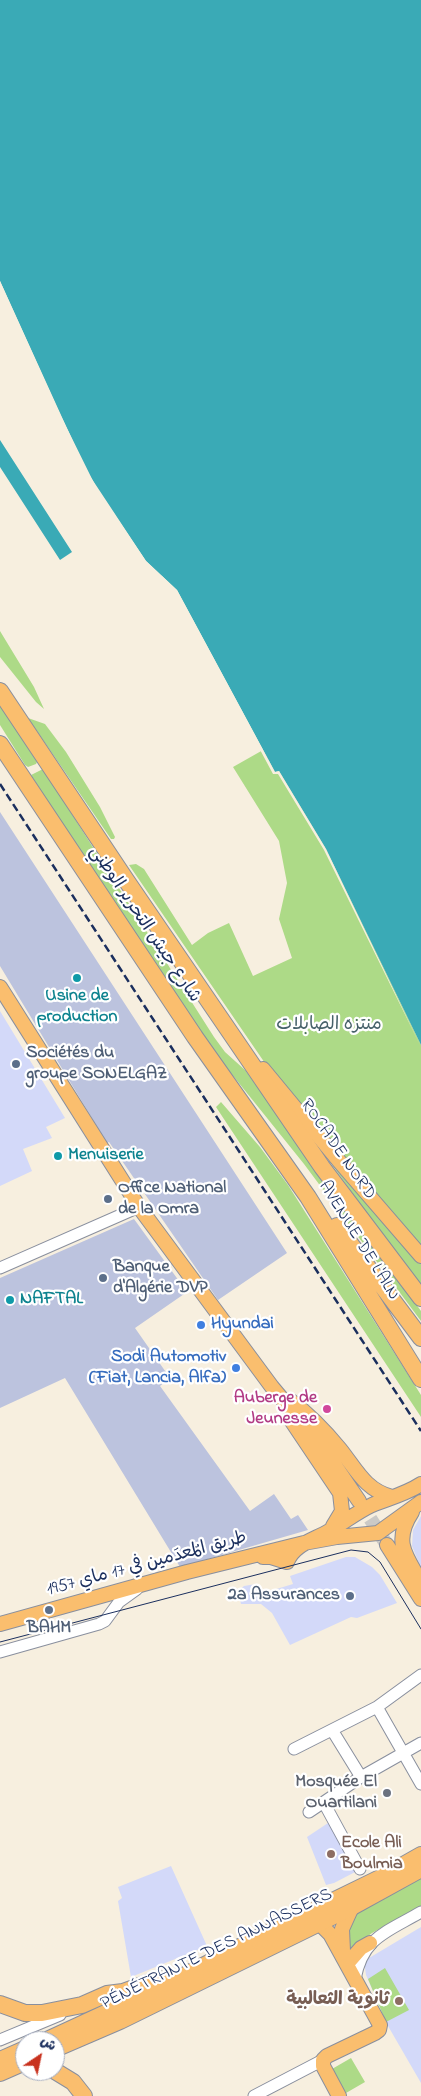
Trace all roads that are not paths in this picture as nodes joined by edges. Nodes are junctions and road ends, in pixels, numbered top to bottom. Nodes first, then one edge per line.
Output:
1 (0, 691) edge
2 (0, 744) edge
3 (0, 987) edge
4 (224, 1023) junction
5 (258, 1127) junction
6 (139, 1207) junction
7 (421, 1256) edge
8 (0, 1268) edge
9 (421, 1298) edge
10 (421, 1338) edge
11 (421, 1379) edge
12 (272, 1387) junction
13 (415, 1488) edge
14 (392, 1498) junction
15 (359, 1501) tunnel mouth
16 (418, 1504) edge
17 (328, 1532) junction
18 (304, 1543) junction
19 (387, 1545) tunnel mouth
20 (421, 1582) edge
21 (148, 1583) junction
22 (421, 1599) edge
23 (0, 1624) edge
24 (0, 1652) edge
25 (421, 1675) edge
26 (377, 1707) junction
27 (332, 1730) junction
28 (421, 1743) edge
29 (294, 1749) dead end
30 (403, 1754) junction
31 (361, 1777) junction
32 (421, 1784) edge
33 (324, 1803) junction
34 (309, 1812) dead end
35 (421, 1843) edge
36 (421, 1855) edge
37 (360, 1870) dead end
38 (421, 1870) edge
39 (352, 1907) junction
40 (421, 1912) edge
41 (317, 1916) junction
42 (370, 1944) junction
43 (346, 1962) junction
44 (206, 1963) junction
45 (355, 1979) junction
46 (0, 2004) edge
47 (82, 2006) junction
48 (65, 2032) edge
49 (0, 2040) edge
50 (65, 2045) edge
51 (0, 2060) edge
52 (322, 2060) junction
53 (15, 2062) edge
54 (15, 2066) edge
55 (15, 2068) edge
56 (0, 2073) edge
57 (65, 2077) edge
58 (0, 2078) edge
59 (84, 2096) edge
60 (254, 2096) edge
61 (339, 2096) edge

1 - 4 highway, شارع جيش التحرير الوطني
2 - 5 highway, شارع جيش التحرير الوطني
3 - 6 main road
4 - 7 main road
4 - 9 highway, ROCADE NORD
5 - 10 highway
5 - 11 highway, AVENUE DE L'ALN
6 - 8 street
6 - 12 main road
12 - 14 main road
12 - 15 main road
12 - 17 main road
13 - 14 main road
14 - 17 main road
16 - 18 main road
16 - 20 main road
17 - 18 main road
18 - 21 main road, طريق المُعدَمين في 17 ماي 1957
19 - 22 main road
21 - 23 main road, طريق المُعدَمين في 17 ماي 1957
21 - 24 street
25 - 26 street
26 - 27 street
26 - 30 street
27 - 29 street
27 - 31 street
28 - 30 street
30 - 31 street
30 - 32 street
31 - 33 street
33 - 34 street
33 - 37 street
35 - 41 highway
36 - 41 highway
38 - 39 highway, PÉNÉTRANTE DES ANNASSERS
39 - 41 highway, PÉNÉTRANTE DES ANNASSERS
39 - 43 main road
40 - 42 street
41 - 43 main road
41 - 44 highway
41 - 50 highway, PÉNÉTRANTE DES ANNASSERS
42 - 43 main road
42 - 45 street
43 - 45 main road
44 - 47 highway
44 - 48 highway
45 - 52 main road
46 - 47 highway
47 - 49 street
51 - 53 highway
52 - 60 street
52 - 61 main road
54 - 56 highway
55 - 58 highway
57 - 59 highway

